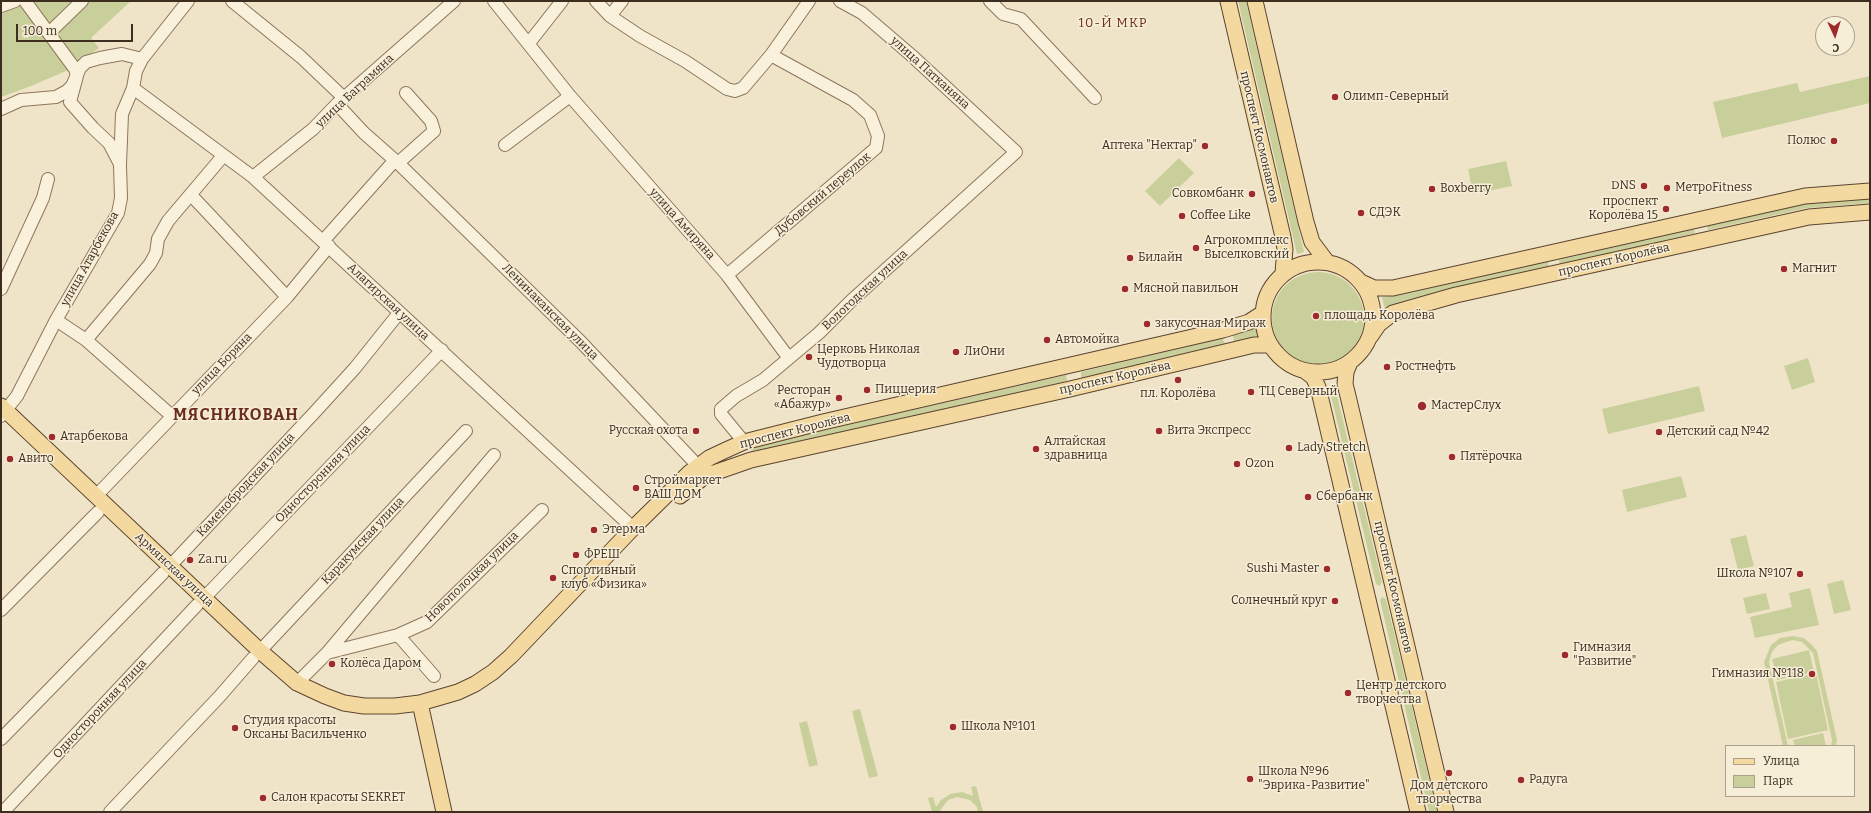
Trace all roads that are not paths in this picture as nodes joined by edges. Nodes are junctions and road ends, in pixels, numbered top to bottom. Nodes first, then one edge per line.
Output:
1 (15, 1) edge
2 (25, 1) edge
3 (82, 1) edge
4 (188, 1) edge
5 (232, 1) edge
6 (454, 1) edge
7 (494, 1) edge
8 (562, 1) edge
9 (596, 1) edge
10 (622, 1) edge
11 (809, 1) edge
12 (840, 1) edge
13 (990, 1) edge
14 (1228, 1) edge
15 (1255, 1) edge
16 (1, 6) edge
17 (610, 16) junction
18 (49, 33) junction
19 (529, 43) junction
20 (771, 55) junction
21 (142, 59) junction
22 (77, 76) junction
23 (133, 88) junction
24 (406, 93) dead end
25 (570, 96) junction
26 (1095, 98) dead end
27 (341, 101) junction
28 (1, 109) edge
29 (505, 146) dead end
30 (1016, 152) joint
31 (223, 156) junction
32 (397, 161) junction
33 (120, 166) junction
34 (252, 177) junction
35 (48, 180) dead end
36 (1870, 191) edge
37 (192, 195) junction
38 (1870, 212) edge
39 (1690, 220) junction
40 (1695, 242) junction
41 (326, 244) junction
42 (1556, 251) junction
43 (1327, 262) junction
44 (1562, 272) junction
45 (1284, 273) junction
46 (727, 275) junction
47 (1361, 282) junction
48 (1, 289) edge
49 (287, 297) junction
50 (399, 313) junction
51 (1263, 313) junction
52 (56, 320) junction
53 (1370, 337) junction
54 (86, 340) junction
55 (1270, 344) junction
56 (442, 350) junction
57 (788, 357) junction
58 (1350, 362) junction
59 (1065, 368) junction
60 (1305, 371) junction
61 (1070, 389) junction
62 (2, 413) edge
63 (172, 416) junction
64 (466, 431) dead end
65 (744, 442) junction
66 (494, 455) dead end
67 (751, 460) junction
68 (698, 466) junction
69 (96, 496) junction
70 (542, 510) dead end
71 (98, 512) junction
72 (633, 528) junction
73 (166, 570) junction
74 (1393, 588) junction
75 (1368, 594) junction
76 (200, 602) junction
77 (1, 610) edge
78 (398, 635) junction
79 (327, 653) junction
80 (256, 654) junction
81 (434, 676) dead end
82 (297, 682) junction
83 (421, 707) junction
84 (364, 711) junction
85 (1, 739) edge
86 (2, 812) edge
87 (110, 812) edge
88 (444, 812) edge
89 (1418, 812) edge
90 (1446, 812) edge

1 - 16 street
2 - 18 street
3 - 18 street
4 - 21 street, улица Атарбекова
5 - 27 street, Ленинаканская улица
6 - 27 street, улица Баграмяна
7 - 19 street, улица Амиряна
8 - 19 street
9 - 17 street
10 - 17 street
11 - 20 street
12 - 30 street, улица Патканяна
13 - 26 street
14 - 45 main road, проспект Космонавтов
15 - 43 main road
17 - 20 street
18 - 22 street
19 - 25 street, улица Амиряна
20 - 46 street, Дубовский переулок
21 - 22 street
21 - 23 street, улица Атарбекова
22 - 28 street
22 - 33 street
23 - 31 street, Алагирская улица
23 - 33 street, улица Атарбекова
24 - 32 street
25 - 29 street
25 - 46 street, улица Амиряна
27 - 32 street, Ленинаканская улица
27 - 34 street, улица Баграмяна
30 - 57 street, Вологодская улица
31 - 34 street, Алагирская улица
31 - 37 street
32 - 41 street, улица Боряна
32 - 68 street, Ленинаканская улица
33 - 52 street, улица Атарбекова
34 - 41 street, Алагирская улица
35 - 48 street
36 - 39 main road, проспект Королёва
37 - 49 street
37 - 54 street
38 - 40 main road, проспект Королёва
39 - 40 main road
39 - 42 main road, проспект Королёва
40 - 44 main road, проспект Королёва
41 - 49 street, улица Боряна
41 - 50 street, Алагирская улица
42 - 44 main road
42 - 47 main road, проспект Королёва
43 - 45 main road
43 - 47 main road
44 - 53 main road, проспект Королёва
45 - 51 main road
46 - 57 street, улица Амиряна
47 - 53 main road
49 - 63 street, улица Боряна
50 - 56 street, Алагирская улица
50 - 73 street, Каменобродская улица
51 - 55 main road
51 - 59 main road, проспект Королёва
52 - 54 street
52 - 62 street, улица Атарбекова
53 - 58 main road
54 - 63 street
55 - 60 main road
55 - 61 main road, проспект Королёва
56 - 72 street, Алагирская улица
56 - 76 street, Односторонняя улица
57 - 65 street, Вологодская улица
58 - 60 main road
58 - 74 main road, проспект Космонавтов
59 - 61 main road
59 - 65 main road, проспект Королёва
60 - 75 main road
61 - 67 main road, проспект Королёва
62 - 69 main road, Армянская улица
62 - 71 main road, Армянская улица
63 - 69 street, улица Боряна
64 - 80 street, Каракумская улица
65 - 67 main road
65 - 68 main road, проспект Королёва
66 - 79 street, Новополоцкая улица
67 - 83 main road, проспект Королёва
68 - 72 main road, проспект Королёва
69 - 73 main road, Армянская улица
70 - 78 street, Новополоцкая улица
71 - 73 main road, Армянская улица
71 - 77 street
72 - 83 main road, проспект Королёва
73 - 76 main road, Армянская улица
73 - 85 street, Каменобродская улица
74 - 75 main road
74 - 90 main road, проспект Космонавтов
75 - 89 main road
76 - 80 main road, Армянская улица
76 - 86 street, Односторонняя улица
78 - 79 street, Новополоцкая улица
78 - 81 street
79 - 82 street, Новополоцкая улица
80 - 82 main road, Армянская улица
80 - 84 main road, Армянская улица
80 - 87 street, Каракумская улица
82 - 84 main road, Армянская улица
83 - 84 main road, проспект Королёва
83 - 88 main road

